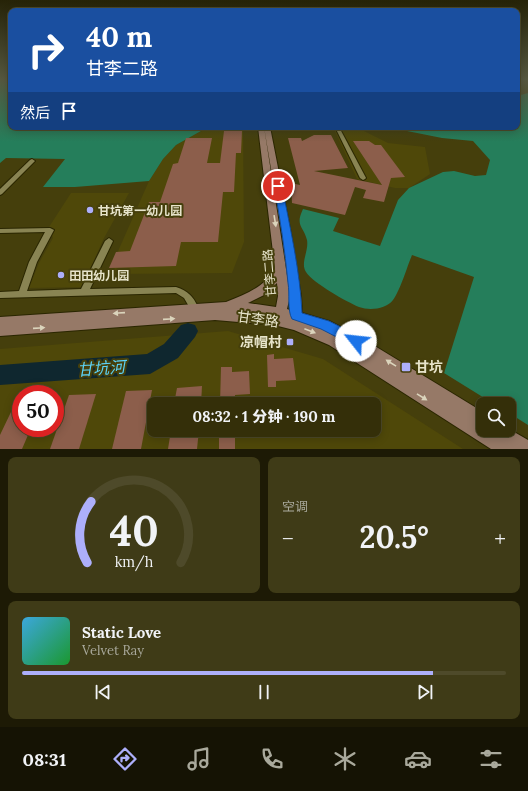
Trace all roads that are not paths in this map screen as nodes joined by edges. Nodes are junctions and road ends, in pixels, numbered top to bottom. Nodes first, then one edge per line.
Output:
1 (261, 130) edge
2 (268, 130) edge
3 (339, 130) edge
4 (32, 161) dead end
5 (363, 178) dead end
6 (0, 193) edge
7 (0, 231) edge
8 (108, 241) dead end
9 (281, 269) junction
10 (84, 292) junction
11 (22, 294) junction
12 (0, 295) edge
13 (228, 306) junction
14 (194, 307) junction
15 (280, 317) junction
16 (294, 320) junction
17 (0, 322) edge
18 (0, 331) edge
19 (476, 417) edge
20 (509, 437) edge
21 (505, 449) edge
22 (528, 449) edge

1 -> 9 main road, 甘李二路
2 - 16 main road, 甘李二路
3 - 5 street
4 - 6 street
7 - 11 street
8 - 10 street
9 - 13 main road
9 - 15 main road, 甘李二路
10 - 11 street
10 - 14 street
11 - 12 street
13 - 14 main road, 甘李路
13 - 15 main road, 甘李路
14 -> 17 main road, 甘李路
15 - 16 main road, 甘李路
18 -> 15 main road, 甘李路
19 -> 16 main road, 甘李路
16 -> 21 main road, 甘李路
20 - 22 main road

